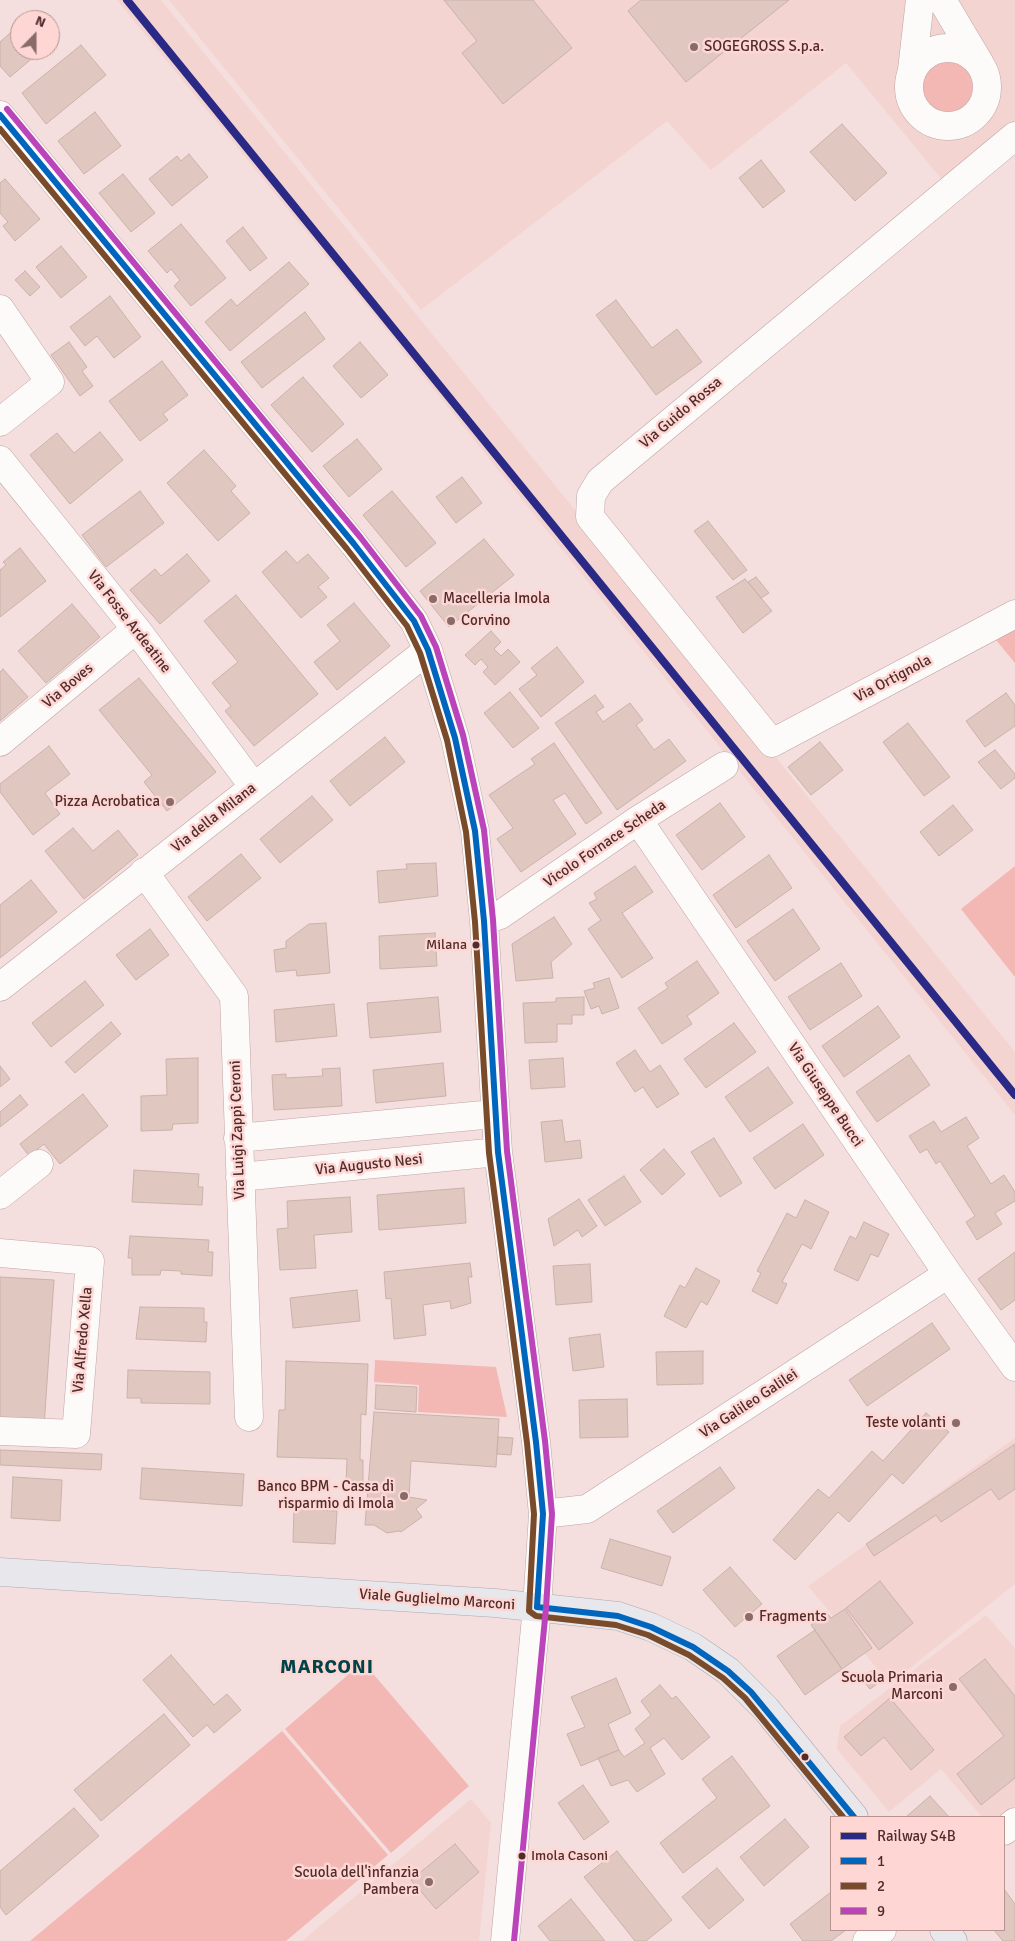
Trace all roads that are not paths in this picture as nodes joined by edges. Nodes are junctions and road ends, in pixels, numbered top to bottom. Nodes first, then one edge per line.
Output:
1 (920, 0) edge
2 (942, 0) edge
3 (981, 65) junction
4 (912, 70) junction
5 (0, 115) edge
6 (1015, 136) edge
7 (0, 309) edge
8 (0, 422) edge
9 (0, 460) edge
10 (1015, 614) edge
11 (136, 629) junction
12 (428, 650) junction
13 (0, 742) edge
14 (772, 743) joint
15 (724, 766) dead end
16 (254, 787) junction
17 (638, 820) junction
18 (144, 872) junction
19 (484, 920) junction
20 (0, 986) edge
21 (494, 1114) junction
22 (238, 1138) junction
23 (498, 1152) junction
24 (39, 1164) dead end
25 (240, 1178) junction
26 (0, 1195) edge
27 (0, 1253) edge
28 (948, 1274) junction
29 (1015, 1368) edge
30 (249, 1417) dead end
31 (0, 1430) edge
32 (543, 1514) junction
33 (0, 1572) edge
34 (537, 1607) junction
35 (853, 1816) edge
36 (1015, 1822) edge
37 (1005, 1830) edge
38 (881, 1931) edge
39 (505, 1941) edge
40 (867, 1941) edge

1 - 4 street
2 - 3 street
3 - 4 street
3 - 4 street
5 - 12 street
6 - 14 street, Via Guido Rossa
7 - 8 street
9 - 11 street, Via Fosse Ardeatine
10 - 14 street, Via Ortignola
11 - 13 street, Via Boves
11 - 16 street, Via Fosse Ardeatine
12 - 16 street, Via della Milana
12 - 19 street
15 - 17 street, Vicolo Fornace Scheda
16 - 18 street, Via della Milana
17 - 19 street, Vicolo Fornace Scheda
17 - 28 street, Via Giuseppe Bucci
18 - 20 street, Via della Milana
18 - 22 street, Via Luigi Zappi Ceroni
19 - 21 street
21 - 22 street
21 - 23 street
22 - 25 street, Via Luigi Zappi Ceroni
23 - 25 street, Via Augusto Nesi
23 - 32 street
24 - 26 street
25 - 30 street, Via Luigi Zappi Ceroni
27 - 31 street, Via Alfredo Xella
28 - 29 street, Via Giuseppe Bucci
28 - 32 street, Via Galileo Galilei
32 - 34 street
33 - 34 main road, Viale Guglielmo Marconi
34 - 35 main road, Viale Guglielmo Marconi
34 - 39 street
36 - 37 street
38 - 40 street

